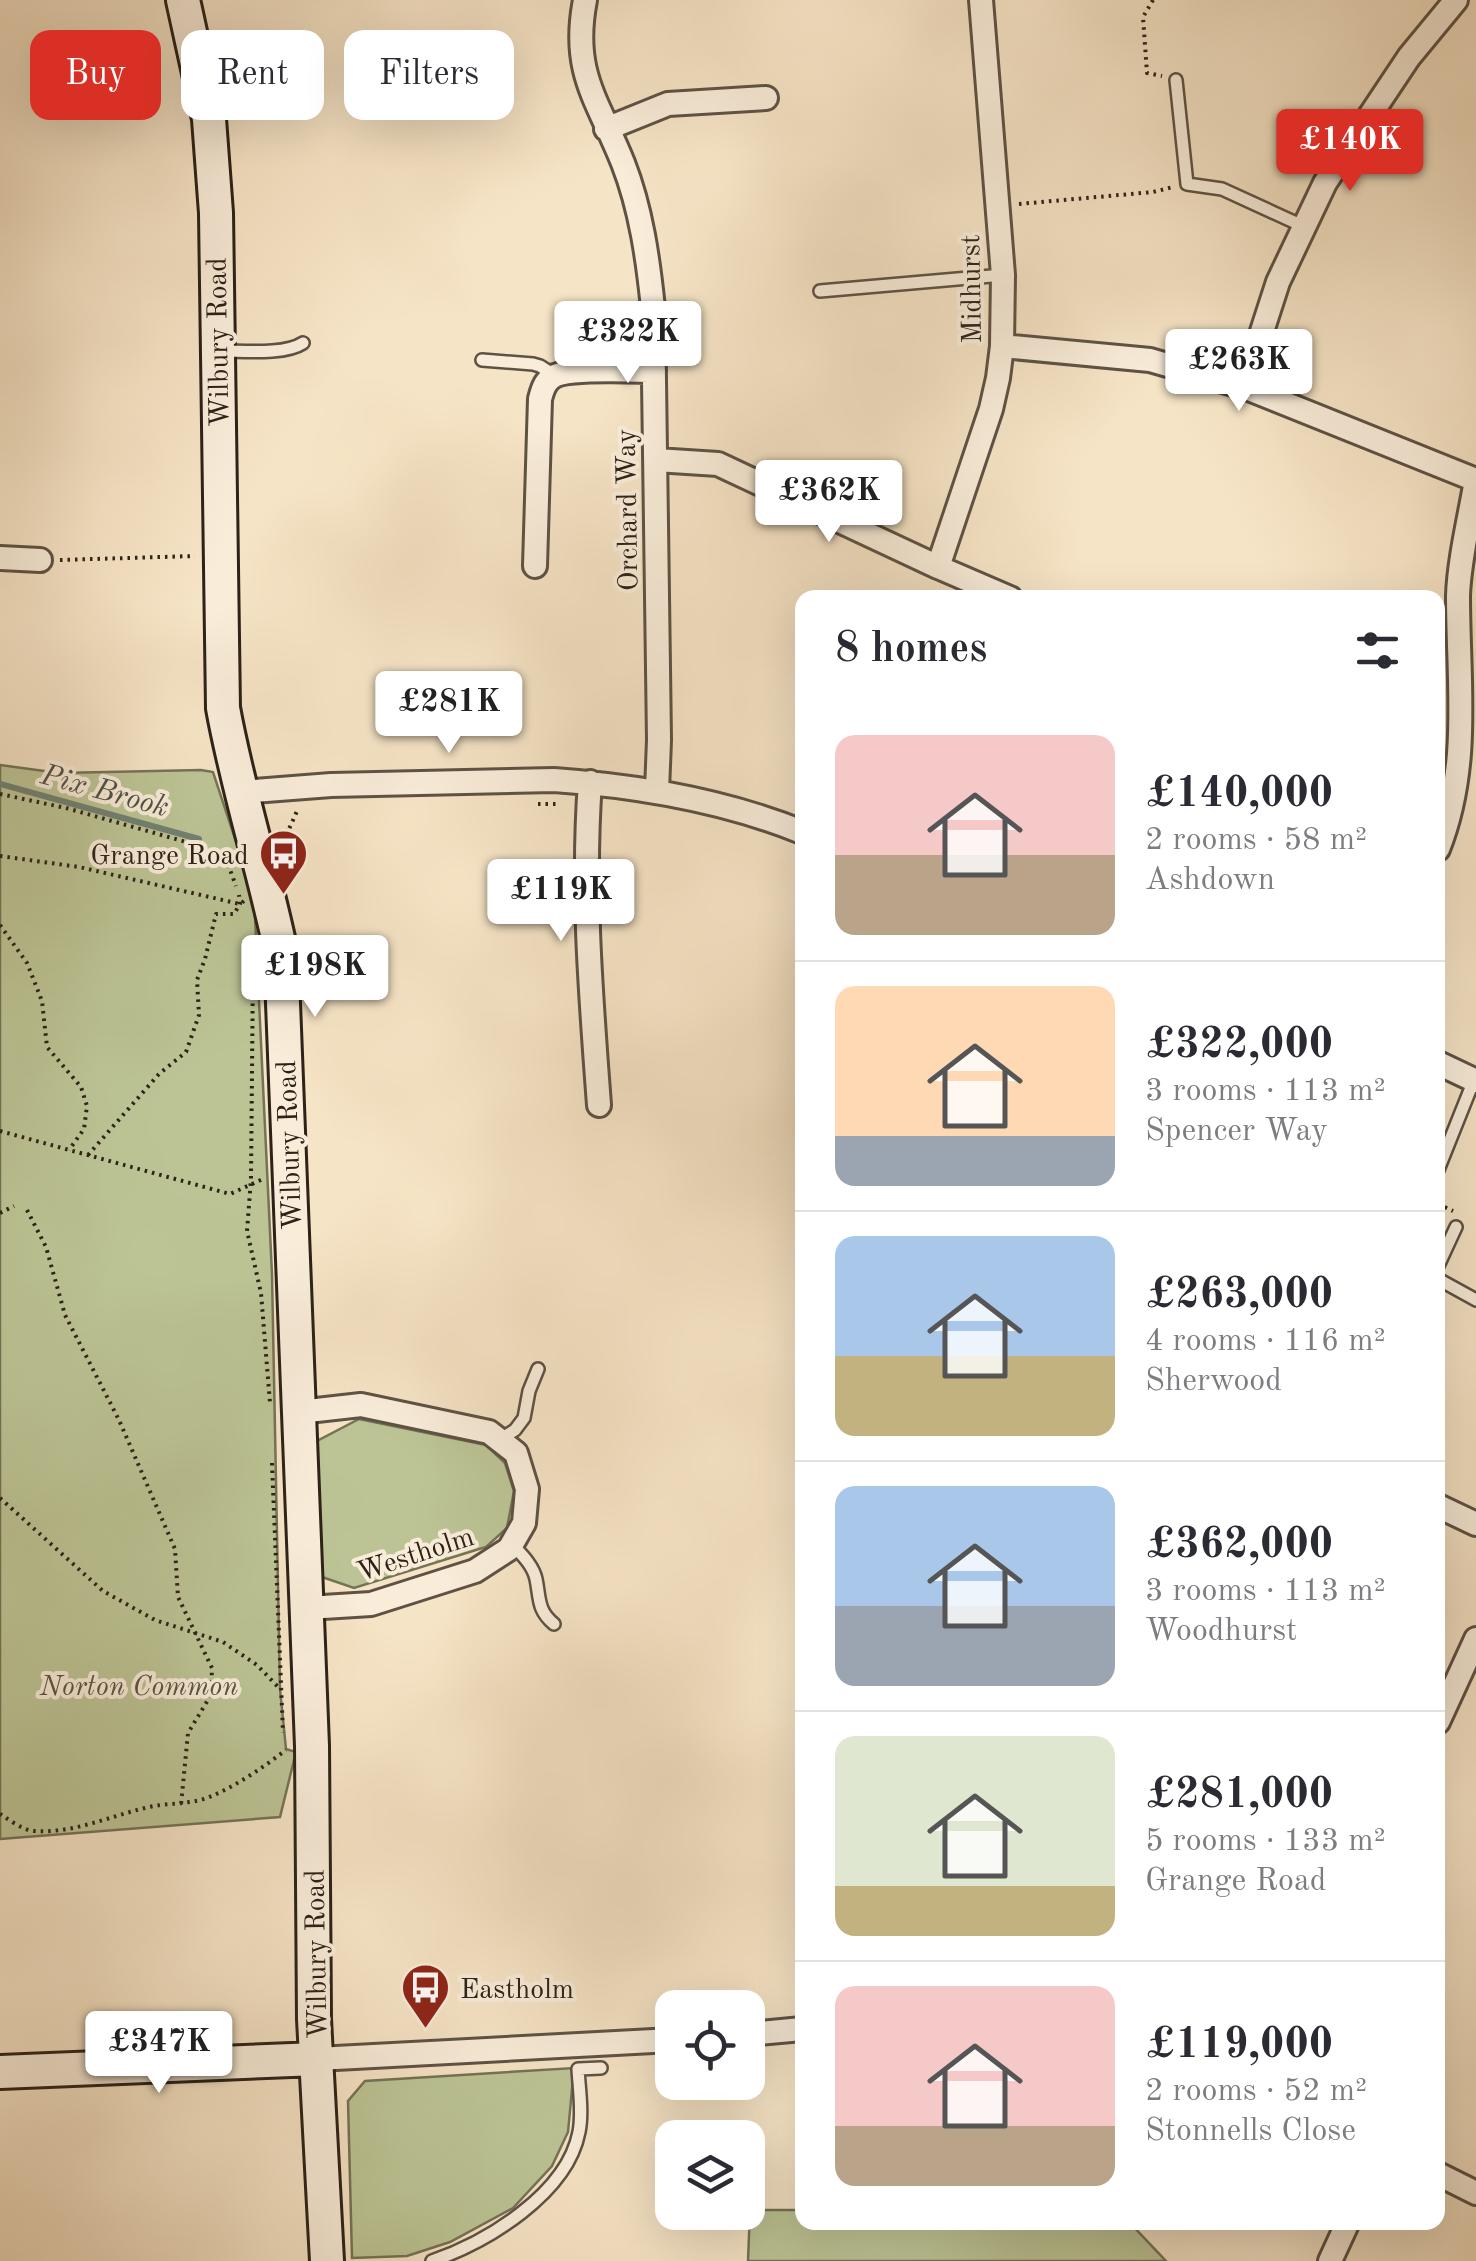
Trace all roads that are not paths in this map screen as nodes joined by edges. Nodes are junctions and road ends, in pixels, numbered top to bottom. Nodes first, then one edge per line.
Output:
1 (182, 0) edge
2 (585, 0) edge
3 (981, 0) edge
4 (1456, 0) edge
5 (1176, 80) road end
6 (766, 98) dead end
7 (606, 129) junction
8 (1305, 227) junction
9 (1004, 276) junction
10 (820, 291) dead end
11 (303, 343) dead end
12 (1002, 346) junction
13 (218, 351) junction
14 (482, 360) dead end
15 (654, 371) junction
16 (554, 376) junction
17 (1244, 387) junction
18 (656, 460) junction
19 (1476, 480) edge
20 (0, 558) edge
21 (40, 560) road end
22 (535, 566) dead end
23 (938, 567) junction
24 (991, 590) edge
25 (1469, 711) edge
26 (1448, 774) edge
27 (657, 790) junction
28 (241, 792) junction
29 (589, 793) junction
30 (795, 830) edge
31 (1445, 830) edge
32 (1445, 1066) edge
33 (1475, 1081) edge
34 (599, 1105) dead end
35 (1445, 1153) edge
36 (1456, 1227) dead end
37 (1445, 1251) edge
38 (1445, 1283) edge
39 (1476, 1300) edge
40 (538, 1369) dead end
41 (284, 1408) junction
42 (499, 1440) junction
43 (1445, 1509) edge
44 (1476, 1524) edge
45 (512, 1544) junction
46 (307, 1608) junction
47 (554, 1624) dead end
48 (1476, 1639) edge
49 (1445, 1707) edge
50 (795, 2031) edge
51 (765, 2033) edge
52 (655, 2041) edge
53 (317, 2059) junction
54 (601, 2068) dead end
55 (0, 2072) edge
56 (1445, 2178) edge
57 (1476, 2193) edge
58 (1344, 2230) edge
59 (327, 2261) edge
60 (432, 2261) edge
61 (1330, 2261) edge

1 - 13 street, Wilbury Road
2 - 7 street, Orchard Way
3 - 9 street, Midhurst
4 - 8 street
5 - 8 lane
6 - 7 street
7 - 15 street, Orchard Way
8 - 17 street
9 - 10 lane
9 - 12 street, Midhurst
11 - 13 lane
12 - 17 street
12 - 23 street, Midhurst
13 - 28 street, Wilbury Road
14 - 16 lane
15 - 16 street
15 - 18 street, Orchard Way
16 - 22 street
17 - 19 street
18 - 23 street
18 - 27 street, Orchard Way
19 - 25 street
20 - 21 street
23 - 24 street
25 - 26 street
26 - 31 street
27 - 29 street
27 - 30 street
28 - 29 street
28 - 41 street, Wilbury Road
29 - 34 street
32 - 33 street
33 - 35 lane
36 - 37 lane
38 - 39 lane
40 - 42 lane
41 - 42 street
41 - 46 street, Wilbury Road
42 - 45 street, Westholm
43 - 44 street
45 - 46 street, Westholm
45 - 47 lane
46 - 53 street, Wilbury Road
48 - 49 street
50 - 51 street
52 - 53 street
53 - 55 street
53 - 59 street, Wilbury Road
54 - 60 lane
56 - 57 street
58 - 61 street

